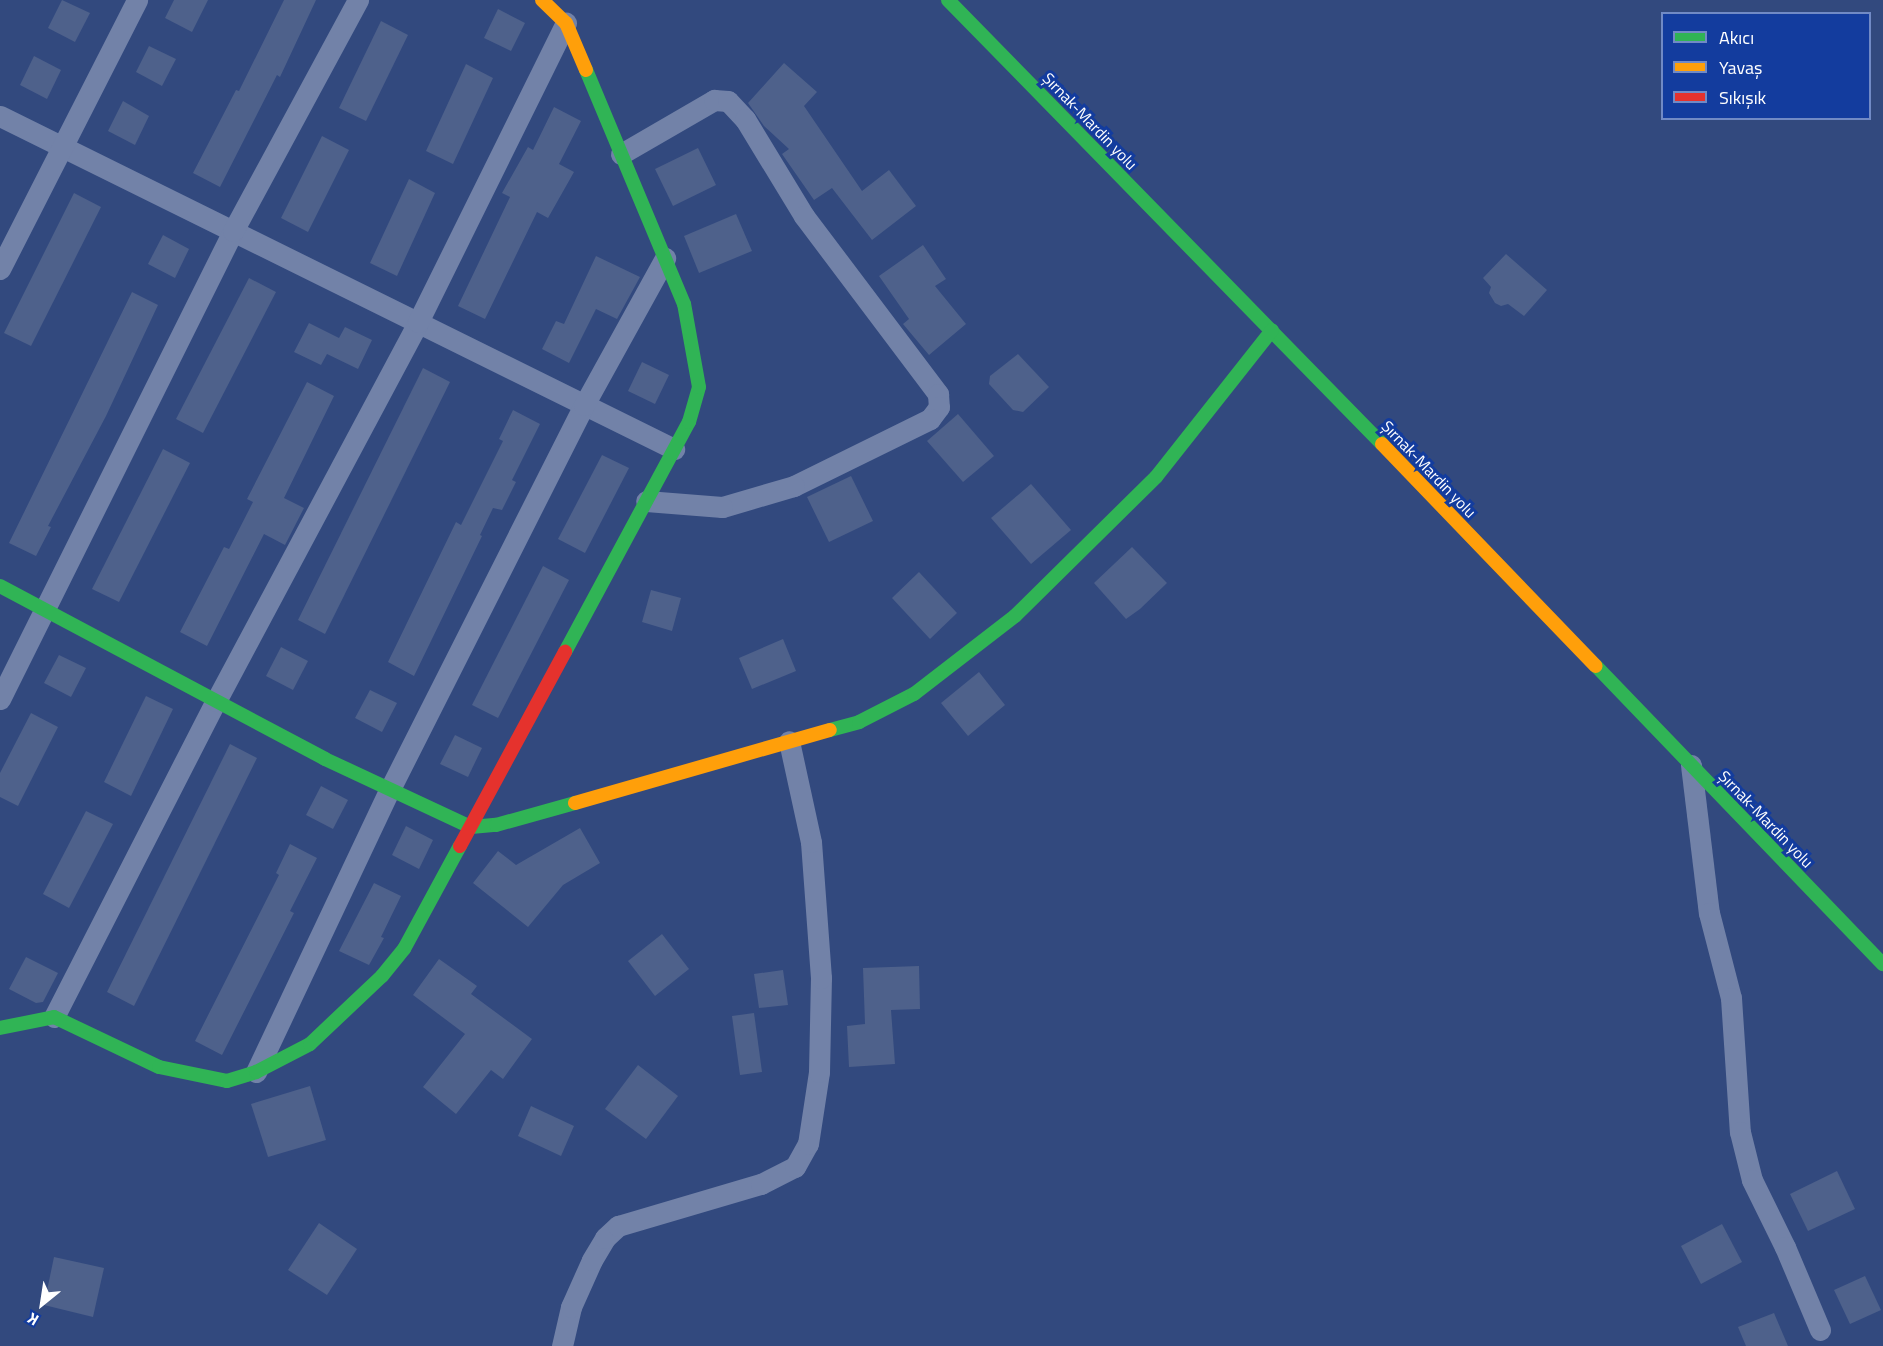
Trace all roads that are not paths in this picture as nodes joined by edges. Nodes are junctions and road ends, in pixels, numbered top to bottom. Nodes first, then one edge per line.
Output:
1 (137, 0) edge
2 (358, 0) edge
3 (542, 0) edge
4 (948, 0) edge
5 (566, 23) junction
6 (0, 116) edge
7 (62, 146) junction
8 (621, 154) junction
9 (233, 231) junction
10 (665, 258) junction
11 (0, 268) edge
12 (418, 322) junction
13 (1272, 330) junction
14 (584, 405) junction
15 (674, 449) junction
16 (646, 501) junction
17 (0, 586) edge
18 (46, 610) junction
19 (0, 699) edge
20 (216, 701) junction
21 (789, 741) junction
22 (1691, 765) junction
23 (390, 789) junction
24 (471, 827) junction
25 (1883, 964) edge
26 (54, 1017) junction
27 (0, 1028) edge
28 (256, 1072) junction
29 (1820, 1330) dead end
30 (562, 1346) edge

1 - 7 street
2 - 9 street
3 - 5 street
4 - 13 street, Şırnak-Mardin yolu
5 - 8 street
5 - 12 street
6 - 7 street
7 - 9 street
7 - 11 street
8 - 10 street
8 - 16 street
9 - 12 street
9 - 18 street
10 - 14 street
10 - 15 street
12 - 14 street
12 - 20 street
13 - 21 street
13 - 22 street, Şırnak-Mardin yolu
14 - 15 street
14 - 23 street
15 - 16 street
16 - 24 street
17 - 18 street
18 - 19 street
18 - 20 street
20 - 23 street
20 - 26 street
21 - 24 street
21 - 30 street
22 - 25 street, Şırnak-Mardin yolu
22 - 29 street
23 - 24 street
23 - 28 street
24 - 28 street
26 - 27 street
26 - 28 street

